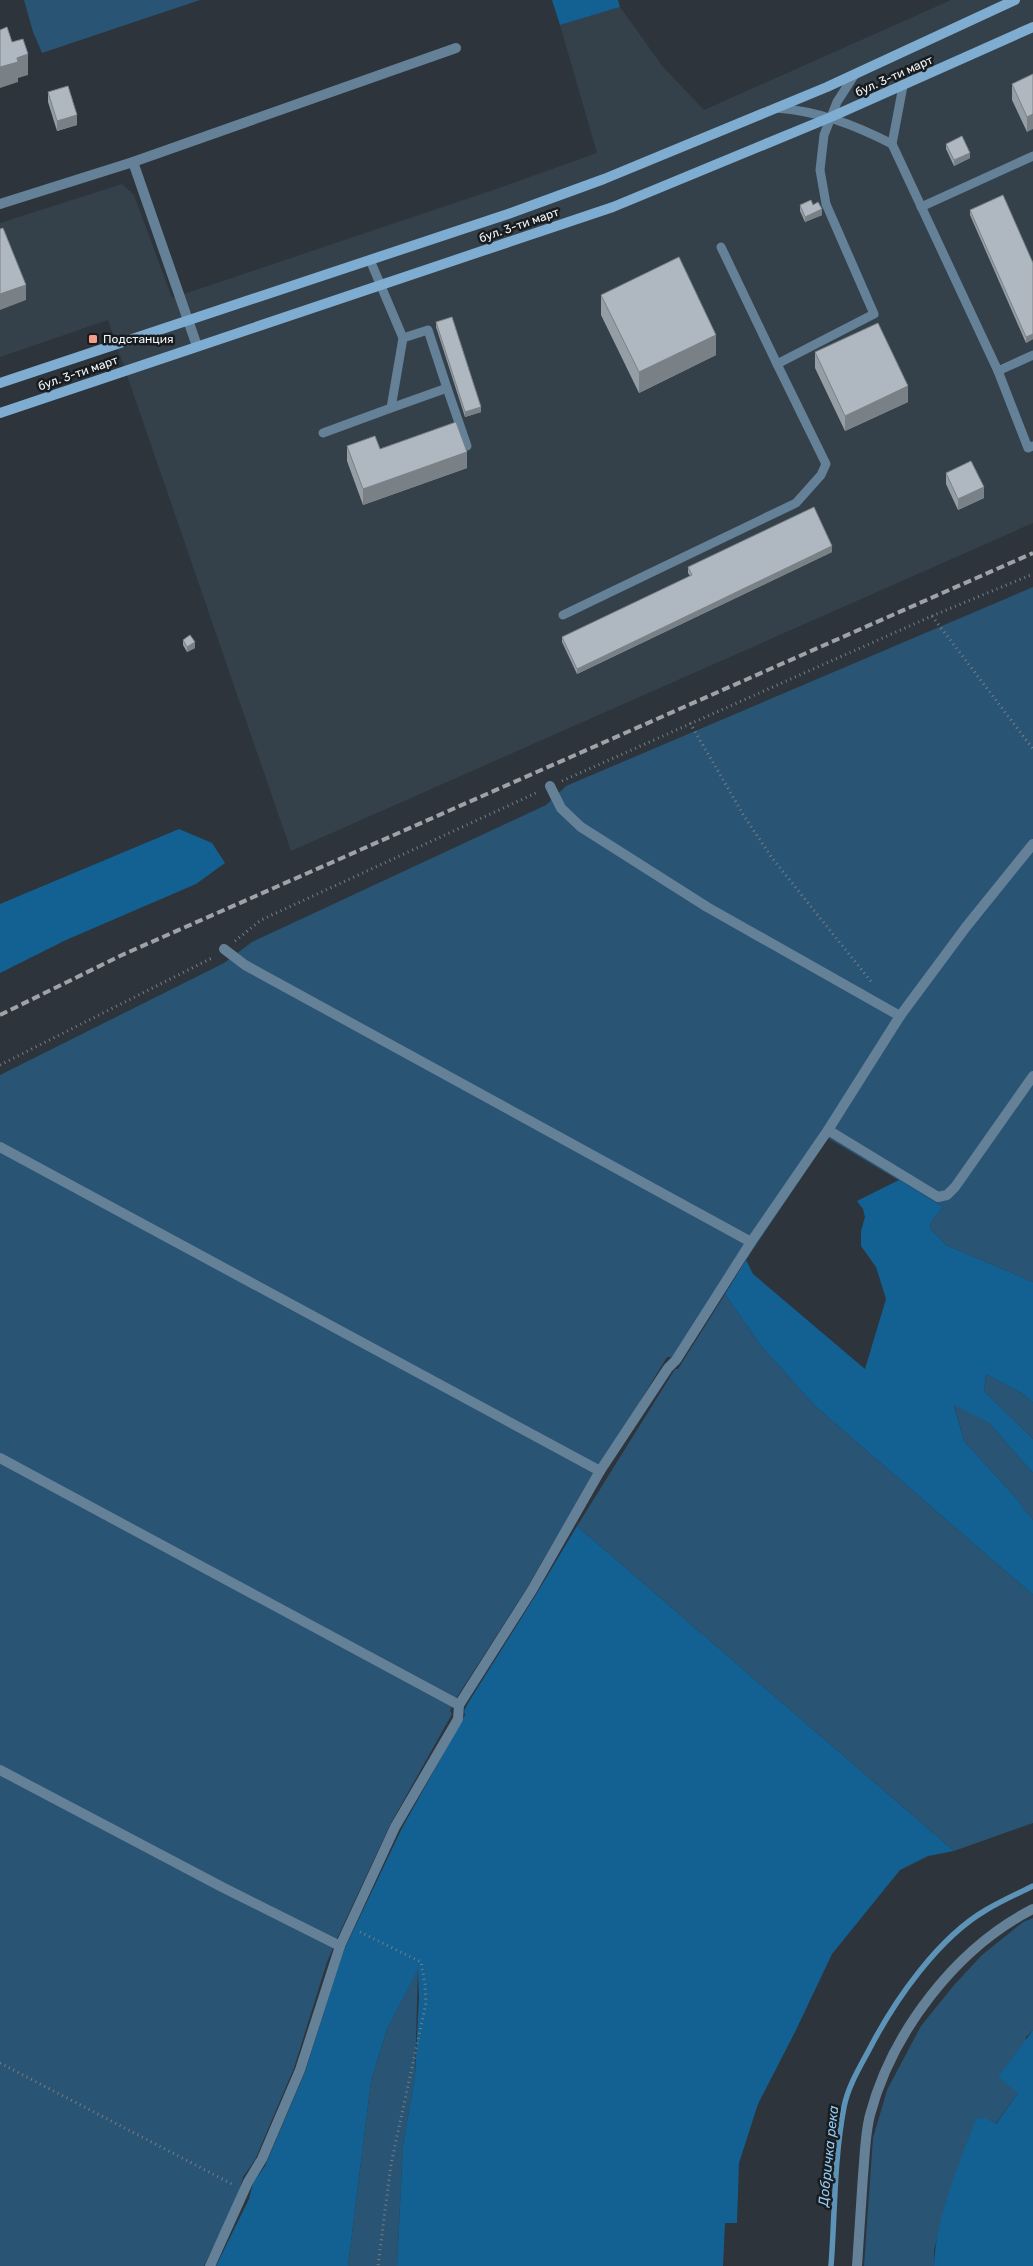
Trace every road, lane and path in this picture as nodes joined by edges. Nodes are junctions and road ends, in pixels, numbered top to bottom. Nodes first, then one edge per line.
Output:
1 (1015, 0) edge
2 (1033, 26) edge
3 (456, 48) dead end
4 (855, 74) junction
5 (903, 86) junction
6 (775, 108) junction
7 (832, 117) junction
8 (892, 144) junction
9 (1033, 156) edge
10 (133, 162) junction
11 (0, 204) edge
12 (921, 207) junction
13 (721, 247) dead end
14 (370, 260) junction
15 (381, 285) junction
16 (187, 321) junction
17 (403, 338) junction
18 (197, 346) junction
19 (1033, 355) edge
20 (777, 364) junction
21 (998, 371) junction
22 (0, 384) edge
23 (447, 388) junction
24 (391, 408) junction
25 (0, 413) edge
26 (323, 433) dead end
27 (467, 446) edge
28 (1033, 446) edge
29 (1033, 574) edge
30 (563, 615) dead end
31 (932, 616) junction
32 (690, 723) junction
33 (1033, 749) edge
34 (550, 786) junction
35 (1033, 844) edge
36 (224, 949) junction
37 (875, 986) dead end
38 (900, 1016) junction
39 (0, 1065) edge
40 (1033, 1076) edge
41 (828, 1130) junction
42 (0, 1147) edge
43 (750, 1242) junction
44 (0, 1458) edge
45 (600, 1471) junction
46 (459, 1705) junction
47 (0, 1770) edge
48 (1033, 1910) edge
49 (349, 1926) junction
50 (340, 1946) junction
51 (0, 2062) edge
52 (246, 2190) junction
53 (210, 2266) edge
54 (378, 2266) edge
55 (857, 2266) edge

1 - 4 main road, бул. 3-ти март
2 - 5 main road, бул. 3-ти март
3 - 10 street
4 - 6 main road, бул. 3-ти март
4 - 7 lane
5 - 7 main road, бул. 3-ти март
5 - 8 lane
6 - 7 lane
6 - 14 main road, бул. 3-ти март
7 - 8 lane
7 - 15 main road, бул. 3-ти март
7 - 20 lane
8 - 12 lane
9 - 12 lane
10 - 11 street
10 - 16 street
12 - 21 lane
13 - 20 lane
14 - 15 lane
14 - 16 main road, бул. 3-ти март
15 - 17 lane
15 - 18 main road, бул. 3-ти март
16 - 18 street
16 - 22 main road, бул. 3-ти март
17 - 23 lane
17 - 24 lane
18 - 25 main road, бул. 3-ти март
19 - 21 lane
20 - 30 lane
21 - 28 lane
23 - 24 lane
23 - 27 lane
24 - 26 lane
29 - 31 path
31 - 32 path
31 - 33 path
32 - 34 path
32 - 37 path
34 - 36 path
34 - 38 street
35 - 38 street
36 - 39 path
36 - 43 street
38 - 41 street
40 - 41 street
41 - 43 street
42 - 45 street
43 - 45 street
44 - 46 street
45 - 46 street
46 - 49 street
47 - 50 street
48 - 55 street
49 - 50 street
49 - 54 path
50 - 52 street
51 - 52 path
52 - 53 street

